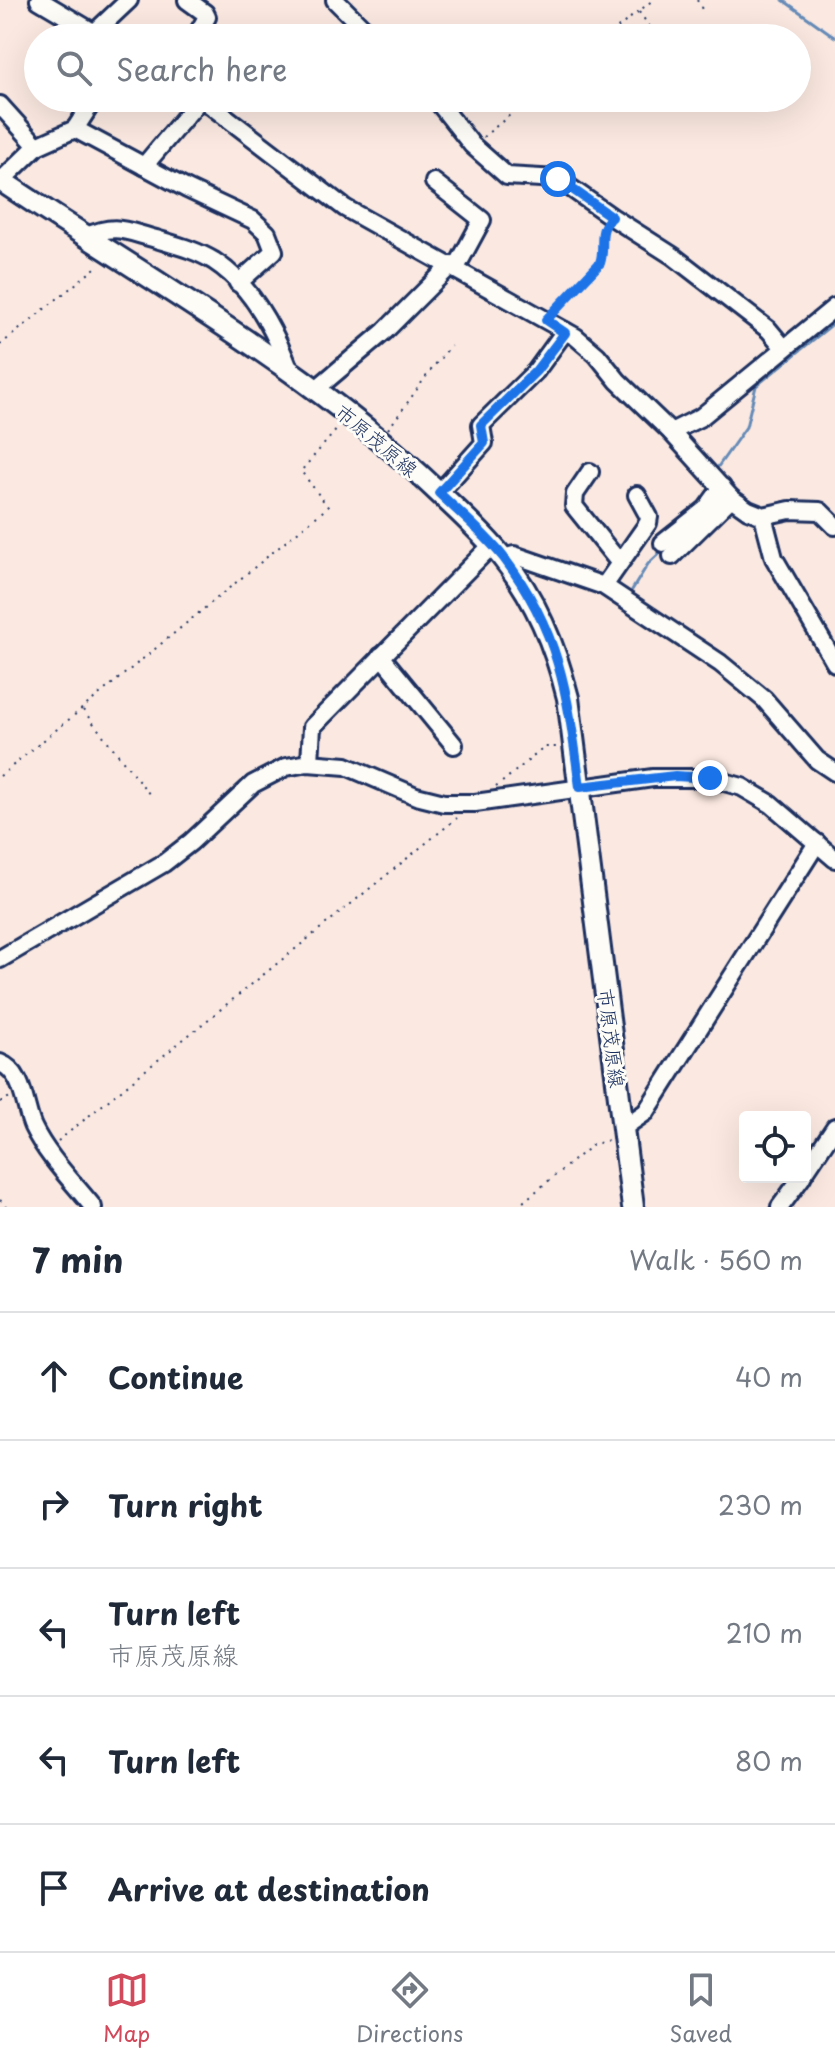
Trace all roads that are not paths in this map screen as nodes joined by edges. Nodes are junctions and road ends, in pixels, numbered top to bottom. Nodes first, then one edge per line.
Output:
1 (39, 0) edge
2 (129, 0) edge
3 (187, 0) edge
4 (335, 0) edge
5 (74, 24) edge
6 (101, 24) edge
7 (203, 24) edge
8 (359, 24) edge
9 (0, 105) edge
10 (86, 112) edge
11 (189, 112) edge
12 (219, 112) edge
13 (446, 112) edge
14 (75, 129) junction
15 (37, 146) junction
16 (144, 166) junction
17 (1, 180) edge
18 (434, 182) dead end
19 (85, 237) junction
20 (454, 267) junction
21 (238, 283) junction
22 (835, 307) edge
23 (565, 331) junction
24 (784, 348) junction
25 (290, 371) junction
26 (315, 390) junction
27 (671, 432) junction
28 (590, 472) dead end
29 (727, 492) junction
30 (439, 493) junction
31 (637, 495) dead end
32 (763, 516) junction
33 (835, 526) edge
34 (641, 535) junction
35 (498, 551) junction
36 (619, 562) junction
37 (604, 586) junction
38 (381, 656) junction
39 (835, 663) edge
40 (454, 745) dead end
41 (310, 762) junction
42 (835, 772) edge
43 (580, 787) junction
44 (817, 843) junction
45 (835, 859) edge
46 (0, 959) edge
47 (0, 1063) edge
48 (835, 1127) edge
49 (624, 1132) junction
50 (811, 1163) edge
51 (797, 1183) edge
52 (93, 1207) edge
53 (633, 1207) edge
54 (780, 1207) edge

1 - 5 street
2 - 6 street
3 - 7 street
4 - 8 street
9 - 15 street
10 - 14 street
11 - 16 street
12 - 20 street
13 - 24 street
14 - 15 street
14 - 16 street
15 - 17 street
16 - 21 street
17 - 19 main road, 市原茂原線
18 - 20 street
19 - 21 street
19 - 25 main road, 市原茂原線
20 - 23 street
20 - 26 street
21 - 25 street
22 - 24 street
23 - 27 street
23 - 30 street
24 - 27 street
25 - 26 main road, 市原茂原線
26 - 30 main road, 市原茂原線
27 - 29 street
28 - 36 street
29 - 32 street
29 - 34 street
30 - 35 main road, 市原茂原線
31 - 34 street
32 - 33 street
32 - 39 street
34 - 36 street
35 - 37 street
35 - 38 street
35 - 43 main road, 市原茂原線
36 - 37 street
37 - 42 street
38 - 40 street
38 - 41 street
41 - 43 street
41 - 46 street
43 - 44 street
43 - 49 main road, 市原茂原線
44 - 45 street
44 - 49 street
47 - 52 street
48 - 50 street
49 - 53 main road, 市原茂原線
51 - 54 street

